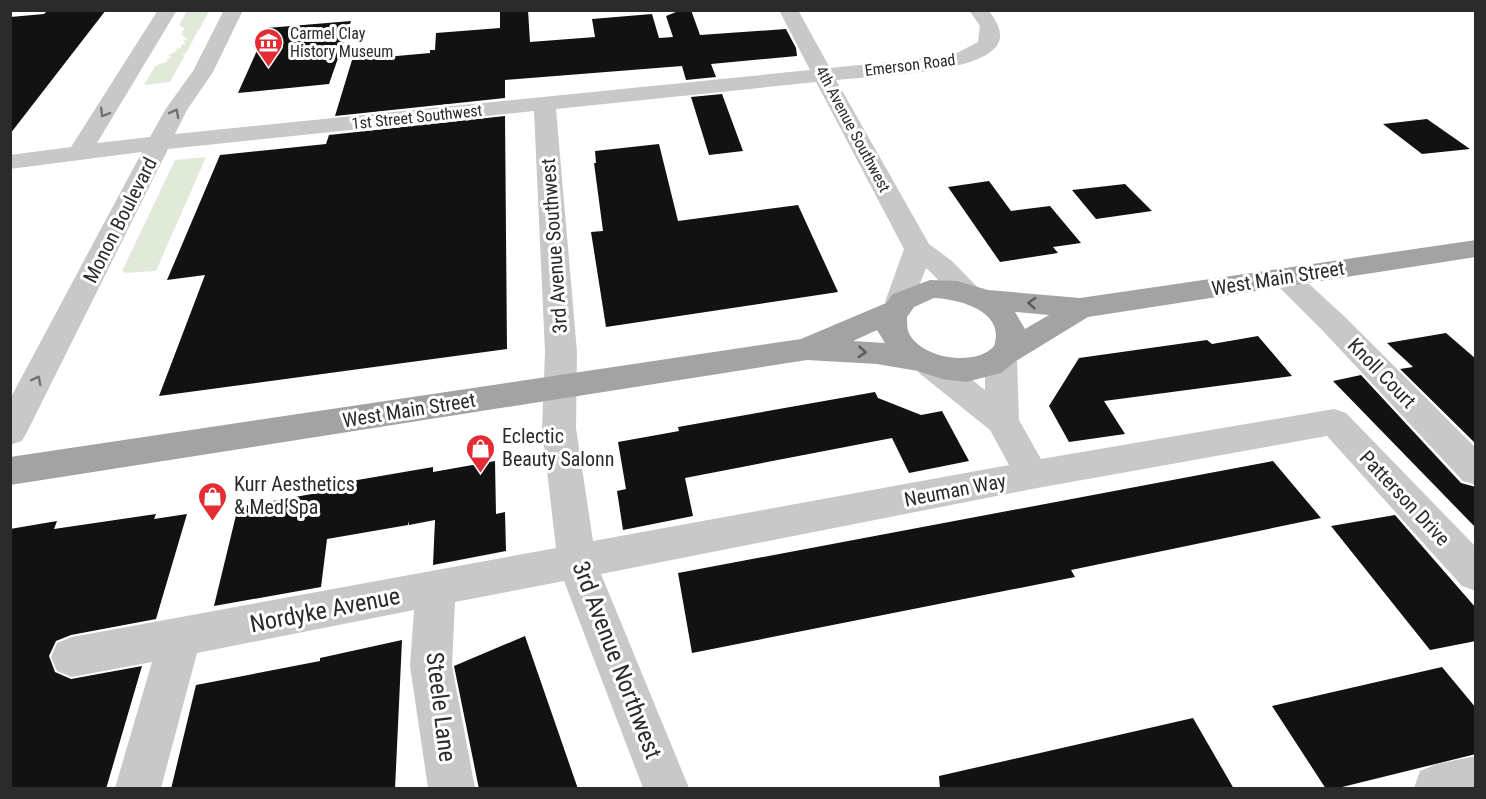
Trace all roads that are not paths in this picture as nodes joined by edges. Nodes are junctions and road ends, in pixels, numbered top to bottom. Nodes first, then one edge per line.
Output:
1 (168, 10) edge
2 (234, 10) edge
3 (788, 10) edge
4 (978, 10) edge
5 (824, 75) junction
6 (545, 104) junction
7 (160, 144) junction
8 (79, 153) junction
9 (10, 162) edge
10 (1476, 248) edge
11 (918, 249) junction
12 (1286, 278) junction
13 (976, 296) junction
14 (896, 307) junction
15 (1080, 308) junction
16 (807, 349) junction
17 (1004, 356) junction
18 (923, 362) junction
19 (559, 388) junction
20 (1002, 421) junction
21 (1334, 422) joint
22 (10, 432) edge
23 (10, 471) edge
24 (1476, 471) edge
25 (1032, 475) junction
26 (577, 562) junction
27 (1476, 574) edge
28 (436, 590) junction
29 (180, 637) junction
30 (72, 657) dead end
31 (1476, 778) edge
32 (138, 789) edge
33 (452, 789) edge
34 (666, 789) edge
35 (1437, 789) edge

1 -> 8 street
7 -> 2 street, Monon Boulevard
3 - 5 street, 4th Avenue Southwest
4 - 5 street, Emerson Road
5 - 6 street, 1st Street Southwest
5 - 11 street, 4th Avenue Southwest
6 - 7 street, 1st Street Southwest
6 - 19 street, 3rd Avenue Southwest
7 - 8 street, 1st Street Southwest
22 -> 7 street, Monon Boulevard
8 - 9 street, 1st Street Southwest
10 - 12 main road, West Main Street
11 - 13 street, 4th Avenue Southwest
11 - 14 street
12 - 15 main road, West Main Street
12 - 24 street, Knoll Court
13 - 14 main road
15 -> 13 main road, West Main Street
13 - 17 main road
14 - 16 main road, West Main Street
14 - 18 main road
15 - 17 main road, West Main Street
16 -> 18 main road, West Main Street
16 - 19 main road, West Main Street
17 - 18 main road
17 - 20 street
18 - 20 street
19 - 23 main road, West Main Street
19 - 26 street, 3rd Avenue Northwest
20 - 25 street
21 - 25 street, Neuman Way
21 - 27 street, Patterson Drive
25 - 26 street, Neuman Way
26 - 28 street, Nordyke Avenue
26 - 34 street, 3rd Avenue Northwest
28 - 29 street, Nordyke Avenue
28 - 33 street, Steele Lane
29 - 30 street, Nordyke Avenue
29 - 32 street
31 - 35 street

